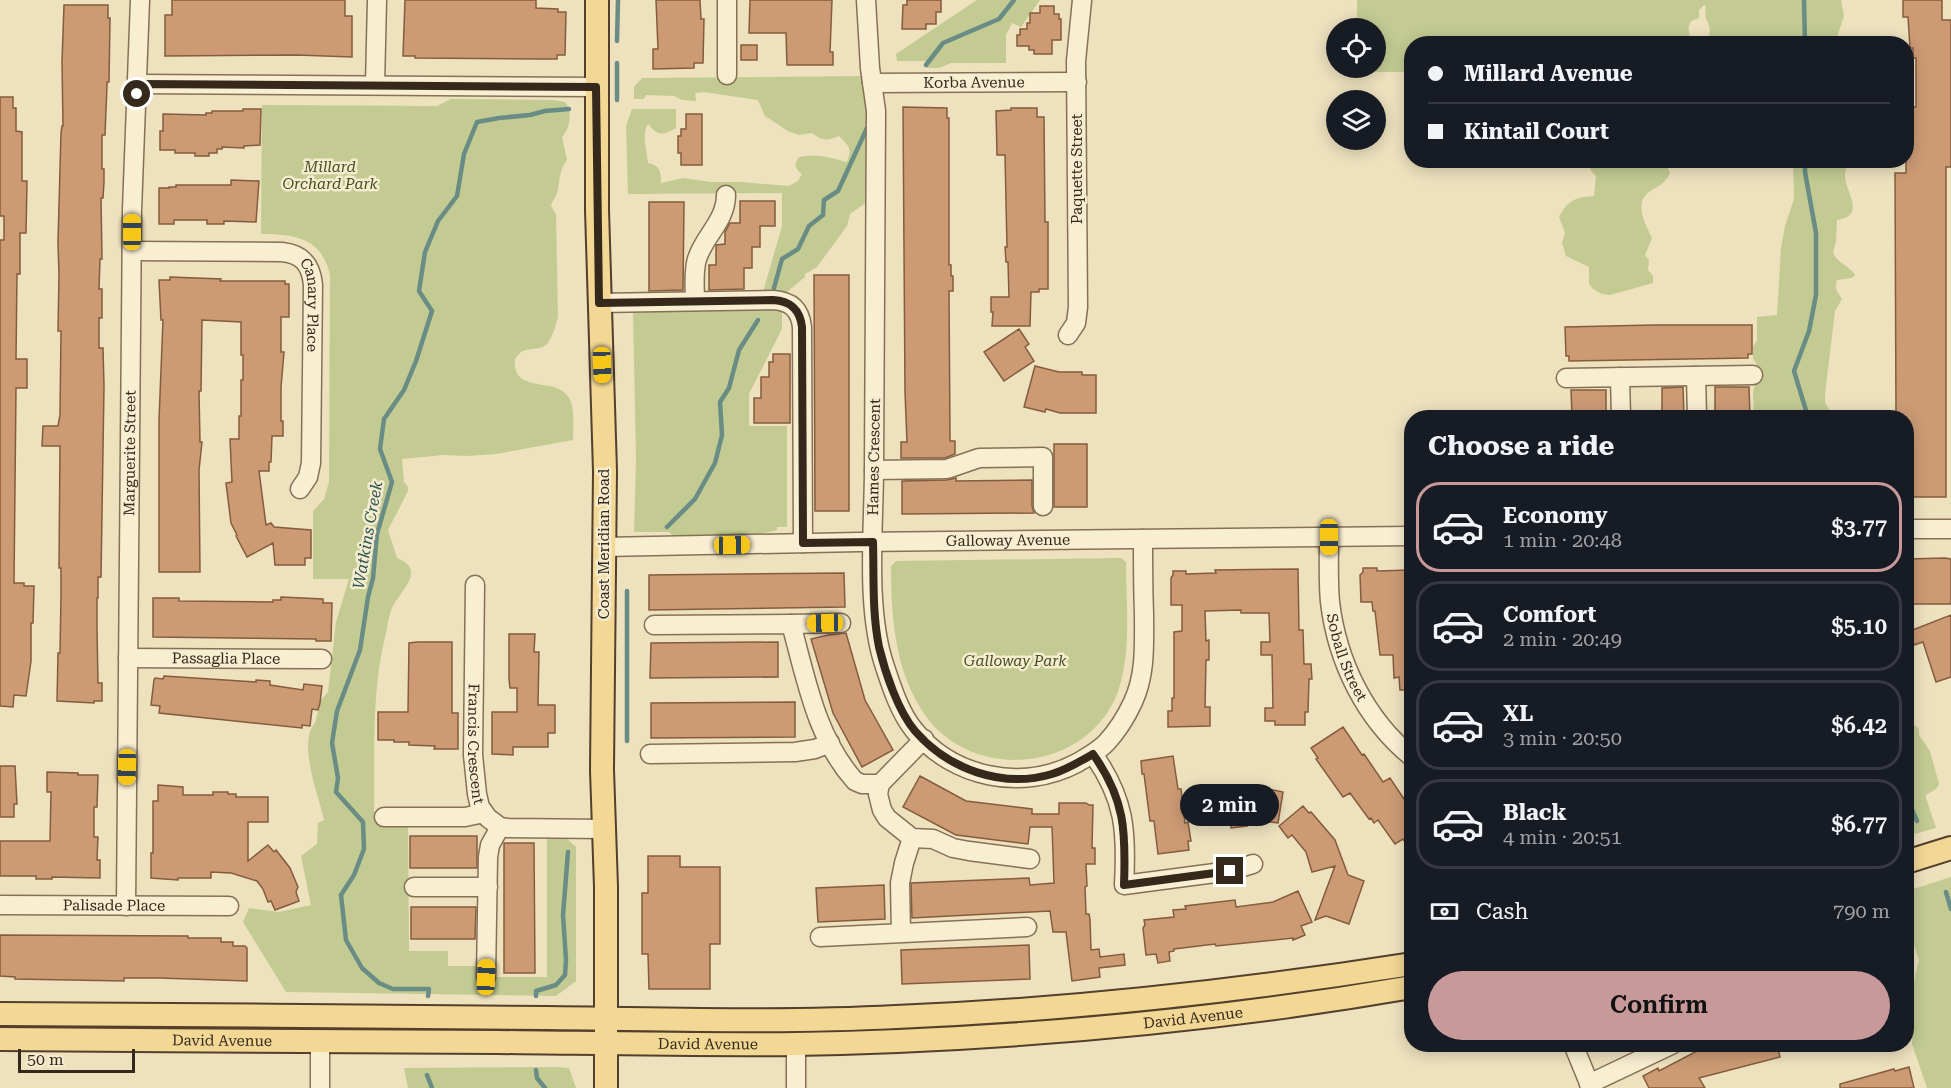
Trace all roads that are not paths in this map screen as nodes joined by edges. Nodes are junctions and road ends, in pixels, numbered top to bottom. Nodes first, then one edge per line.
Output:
1 (140, 0) edge
2 (377, 0) edge
3 (597, 0) edge
4 (727, 0) edge
5 (866, 0) edge
6 (1082, 0) edge
7 (727, 75) dead end
8 (1077, 82) junction
9 (872, 83) junction
10 (138, 84) junction
11 (375, 85) junction
12 (596, 87) junction
13 (726, 195) dead end
14 (132, 250) junction
15 (696, 301) junction
16 (599, 303) junction
17 (1068, 335) dead end
18 (1753, 375) dead end
19 (1696, 376) junction
20 (1620, 377) junction
21 (1566, 378) dead end
22 (1621, 410) edge
23 (1697, 410) edge
24 (874, 470) junction
25 (300, 489) dead end
26 (1043, 506) dead end
27 (1914, 529) edge
28 (1951, 529) edge
29 (1404, 536) edge
30 (1329, 537) junction
31 (1143, 539) junction
32 (873, 542) junction
33 (803, 543) junction
34 (604, 547) junction
35 (475, 585) dead end
36 (841, 623) dead end
37 (791, 624) junction
38 (654, 625) dead end
39 (128, 658) junction
40 (322, 659) dead end
41 (924, 739) junction
42 (830, 743) junction
43 (1404, 749) edge
44 (650, 754) dead end
45 (1093, 754) junction
46 (880, 784) junction
47 (484, 813) junction
48 (384, 817) dead end
49 (500, 827) junction
50 (604, 830) junction
51 (912, 838) junction
52 (1951, 848) edge
53 (1030, 859) dead end
54 (1914, 860) edge
55 (1253, 864) dead end
56 (414, 887) dead end
57 (488, 887) junction
58 (0, 905) edge
59 (126, 906) junction
60 (229, 906) dead end
61 (1027, 927) dead end
62 (901, 932) junction
63 (820, 937) dead end
64 (1404, 965) edge
65 (486, 977) dead end
66 (1404, 988) edge
67 (0, 1014) edge
68 (605, 1019) junction
69 (0, 1039) edge
70 (320, 1041) junction
71 (606, 1043) junction
72 (796, 1044) junction
73 (1576, 1052) edge
74 (1657, 1052) edge
75 (1590, 1086) edge
76 (320, 1088) edge
77 (606, 1088) edge
78 (796, 1088) edge

1 - 10 street, Marguerite Street
2 - 11 street
3 - 12 main road, Coast Meridian Road
4 - 7 street
5 - 9 street, Hames Crescent
6 - 8 street, Paquette Street
8 - 9 street, Korba Avenue
8 - 17 street, Paquette Street
9 - 24 street, Hames Crescent
10 - 11 street
10 - 14 street, Marguerite Street
11 - 12 street
12 - 16 main road, Coast Meridian Road
13 - 15 street
14 - 25 street, Canary Place
14 - 39 street, Marguerite Street
15 - 16 street
15 - 33 street
16 - 34 main road, Coast Meridian Road
18 - 19 street
19 - 20 street
19 - 23 street
20 - 21 street
20 - 22 street
24 - 26 street
24 - 32 street, Hames Crescent
27 - 28 street
29 - 30 street, Galloway Avenue
30 - 31 street, Galloway Avenue
30 - 43 street, Soball Street
31 - 32 street, Galloway Avenue
31 - 45 street, Hames Crescent
32 - 33 street, Galloway Avenue
32 - 41 street, Hames Crescent
33 - 34 street, Galloway Avenue
34 - 50 main road, Coast Meridian Road
35 - 47 street, Francis Crescent
36 - 37 street
37 - 38 street
37 - 42 street
39 - 40 street, Passaglia Place
39 - 59 street, Marguerite Street
41 - 45 street, Hames Crescent
41 - 46 street
42 - 44 street
42 - 46 street
45 - 55 street
46 - 51 street
47 - 48 street
47 - 49 street, Francis Crescent
49 - 50 street
49 - 57 street
50 - 68 main road, Coast Meridian Road
51 - 53 street
51 - 62 street
52 - 54 main road
56 - 57 street
57 - 65 street
58 - 59 street, Palisade Place
59 - 60 street, Palisade Place
61 - 62 street
62 - 63 street
64 - 68 main road, David Avenue
66 - 72 main road, David Avenue
67 - 68 main road, David Avenue
68 - 71 main road, Coast Meridian Road
69 - 70 main road, David Avenue
70 - 71 main road, David Avenue
70 - 76 street
71 - 72 main road, David Avenue
71 - 77 main road, Coast Meridian Road
72 - 78 street
73 - 75 street
74 - 75 street

